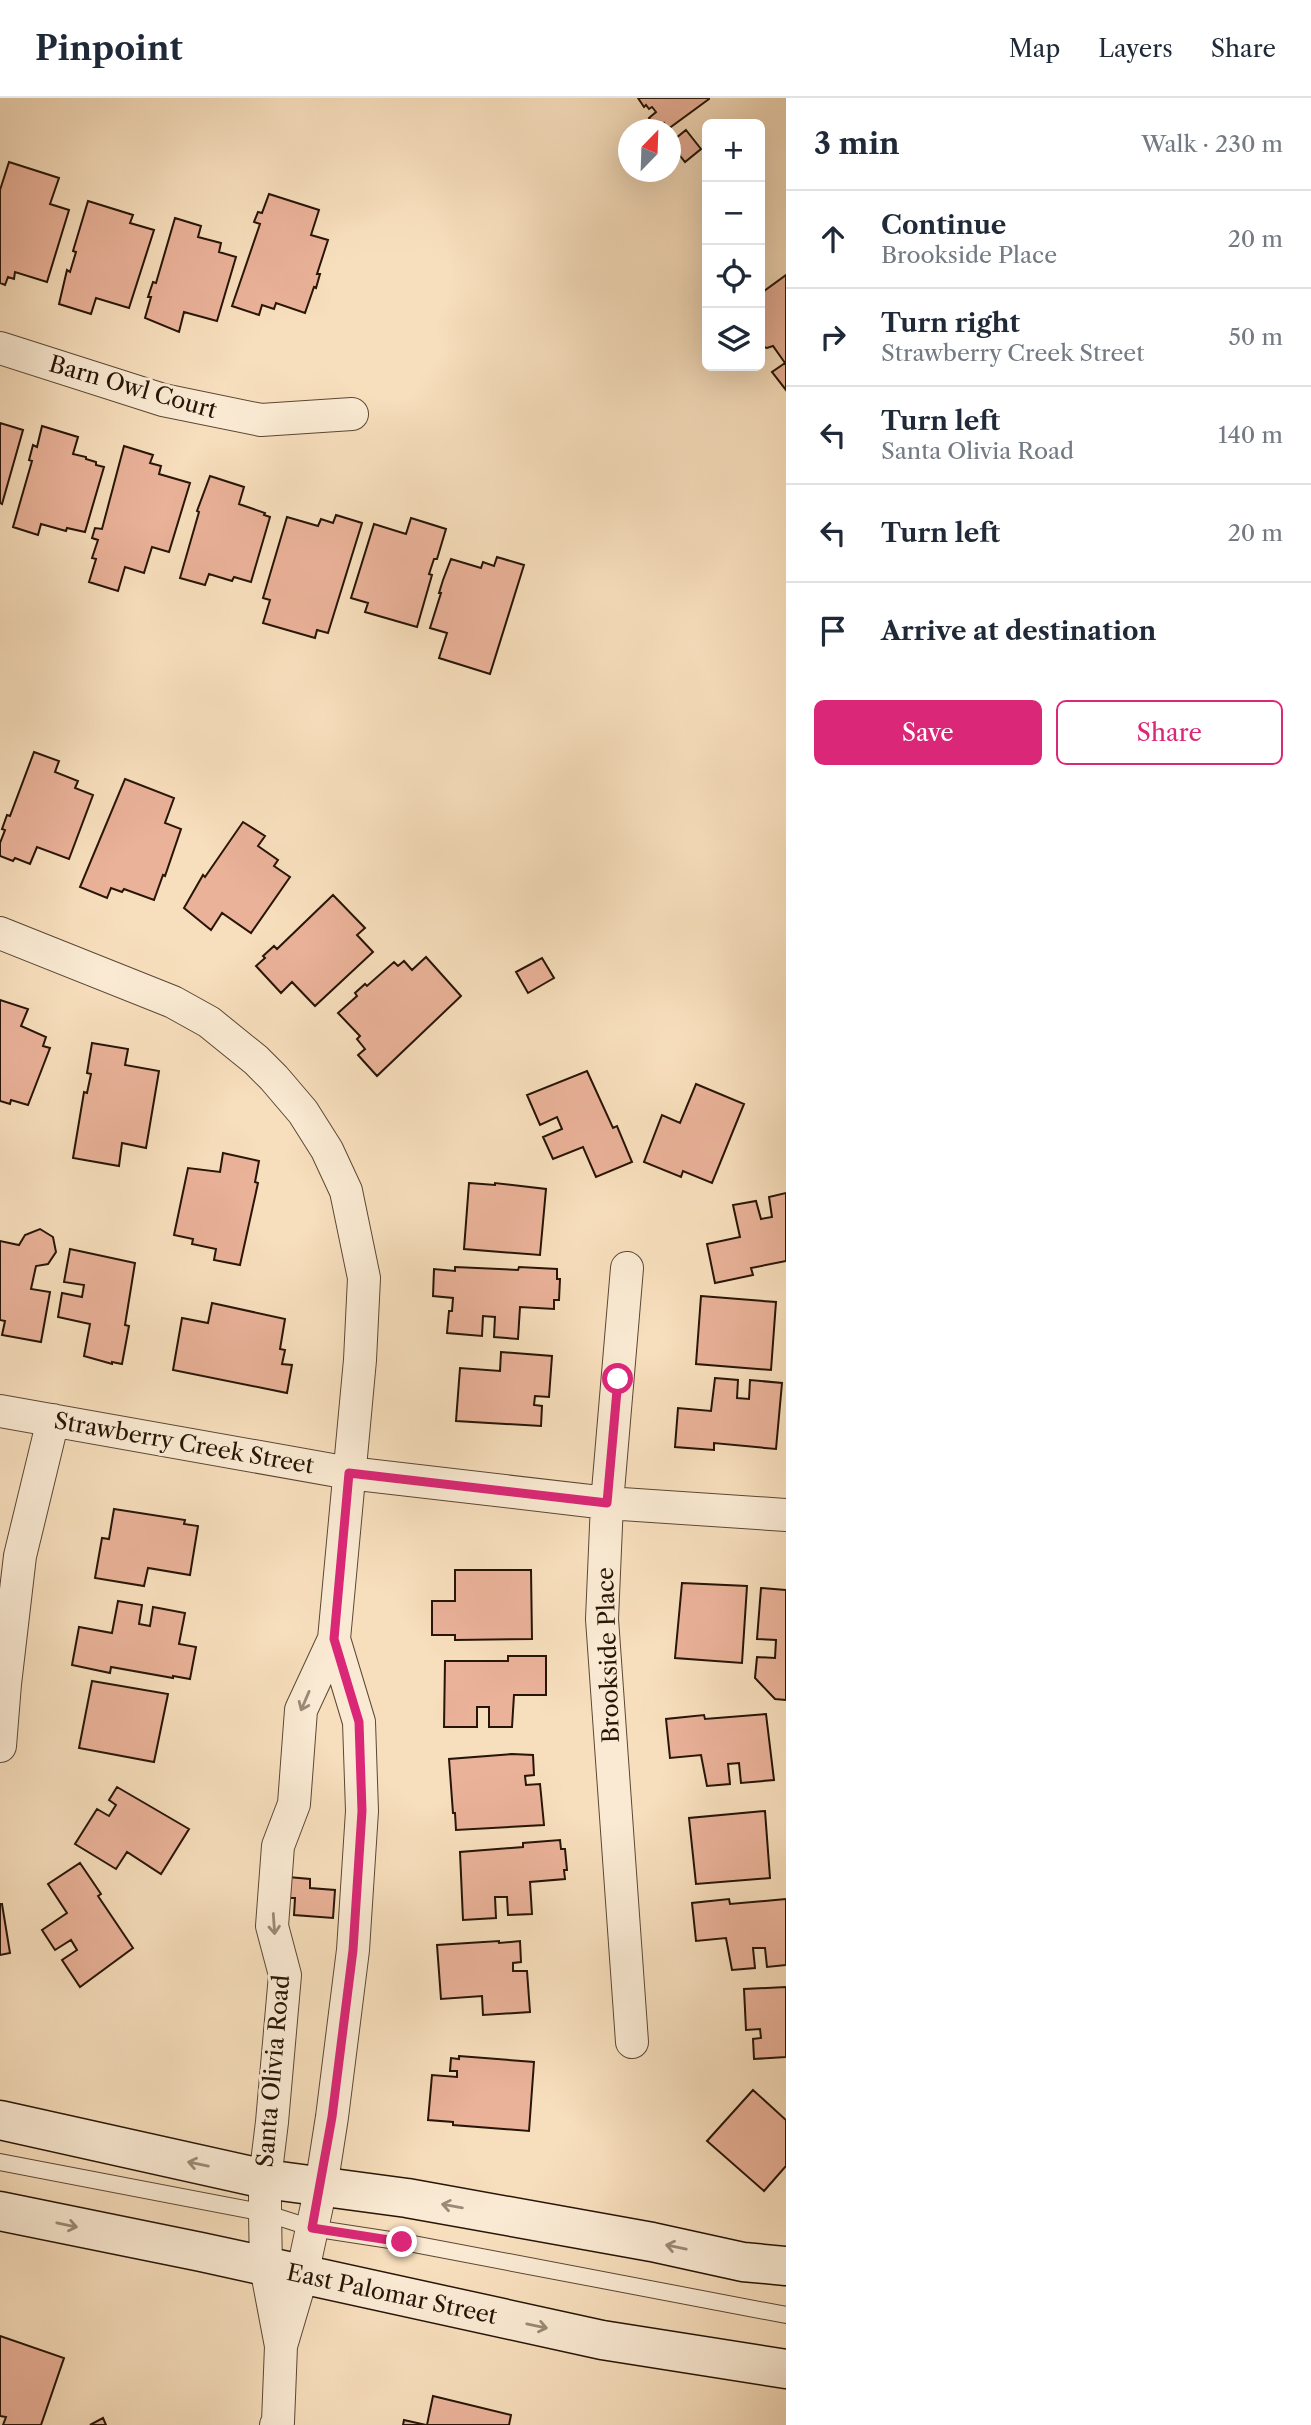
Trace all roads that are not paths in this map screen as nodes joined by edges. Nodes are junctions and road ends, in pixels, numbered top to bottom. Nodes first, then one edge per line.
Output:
1 (0, 348) edge
2 (352, 414) dead end
3 (0, 933) edge
4 (627, 1268) dead end
5 (0, 1411) edge
6 (53, 1420) junction
7 (349, 1473) junction
8 (607, 1503) junction
9 (786, 1515) edge
10 (334, 1639) junction
11 (0, 1746) edge
12 (632, 2042) dead end
13 (0, 2120) edge
14 (0, 2162) edge
15 (321, 2187) junction
16 (265, 2196) junction
17 (0, 2211) edge
18 (312, 2228) junction
19 (786, 2266) edge
20 (284, 2271) junction
21 (786, 2315) edge
22 (786, 2369) edge
23 (277, 2424) edge

1 - 2 street, Barn Owl Court
3 - 7 street, Santa Olivia Road
4 - 8 street, Brookside Place
5 - 6 street, Strawberry Creek Street
6 - 7 street, Strawberry Creek Street
6 - 11 street
7 - 8 street, Strawberry Creek Street
7 - 10 street, Santa Olivia Road
8 - 9 street, Strawberry Creek Street
8 - 12 street, Brookside Place
10 - 15 street, Santa Olivia Road
10 -> 16 street, Santa Olivia Road
16 -> 13 main road
14 - 16 lane
15 - 16 main road
15 - 18 street, Santa Olivia Road
19 -> 15 main road
16 - 18 lane
16 - 20 street, Santa Olivia Road
17 -> 20 main road, East Palomar Street
18 - 20 street, Santa Olivia Road
18 - 21 lane
20 -> 22 main road, East Palomar Street
20 - 23 street, Santa Olivia Road

